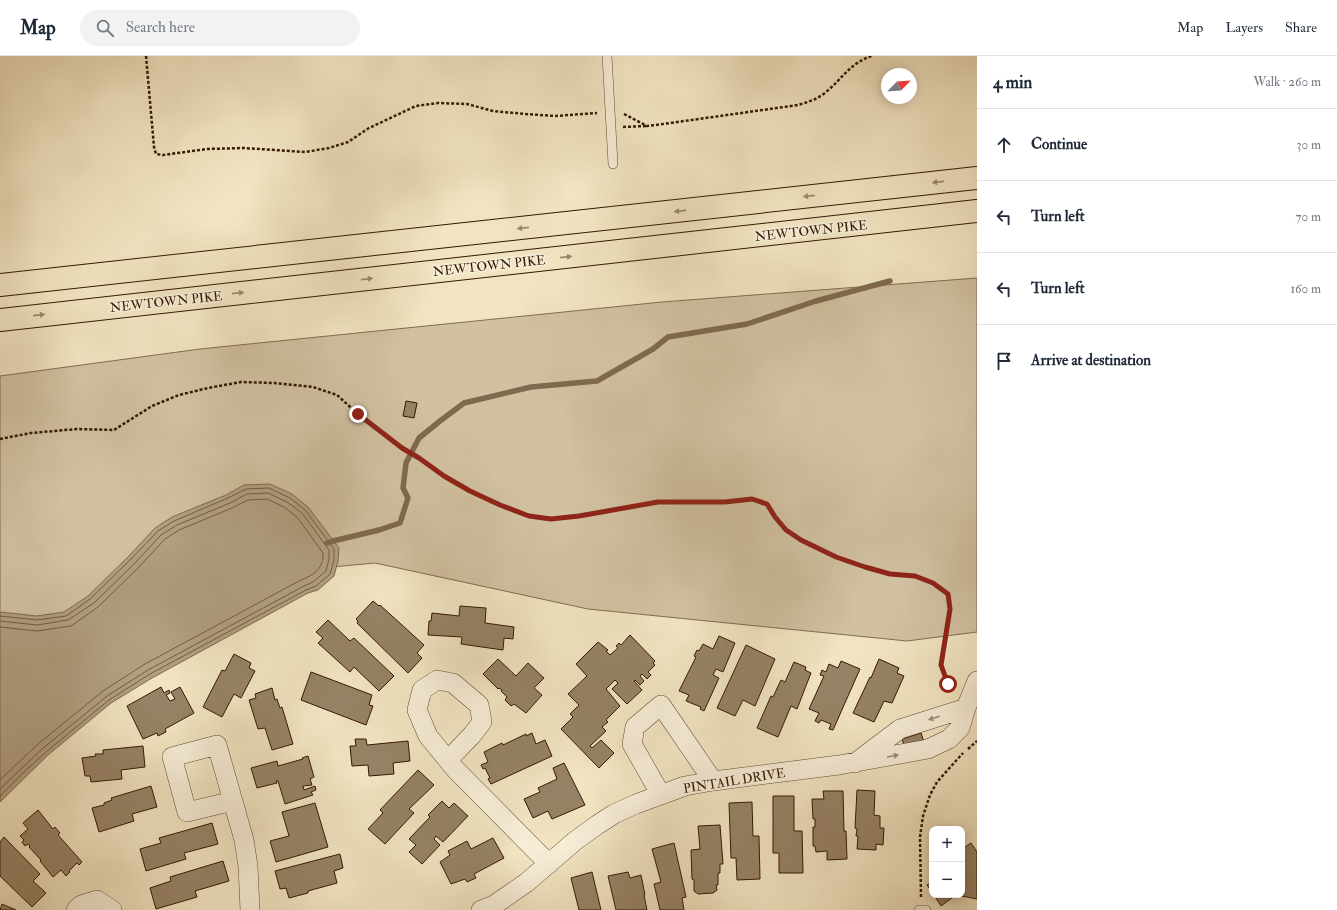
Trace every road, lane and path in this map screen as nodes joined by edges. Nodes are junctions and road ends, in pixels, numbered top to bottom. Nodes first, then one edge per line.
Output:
1 (146, 56) edge
2 (607, 56) edge
3 (872, 56) edge
4 (610, 112) junction
5 (647, 126) junction
6 (611, 128) junction
7 (613, 164) dead end
8 (977, 178) edge
9 (977, 211) edge
10 (0, 285) edge
11 (0, 320) edge
12 (0, 439) edge
13 (977, 681) edge
14 (967, 707) junction
15 (977, 741) edge
16 (448, 760) dead end
17 (855, 762) junction
18 (713, 781) junction
19 (661, 795) junction
20 (233, 801) dead end
21 (549, 864) junction
22 (76, 910) edge
23 (112, 910) edge
24 (250, 910) edge
25 (481, 910) edge
26 (922, 910) edge

1 - 4 path
2 - 4 lane
3 - 5 path
4 - 5 path
4 - 6 lane
5 - 6 path
6 - 7 lane
8 -> 10 highway
11 -> 9 highway, NEWTOWN PIKE
12 - 14 path
13 - 14 street, PINTAIL DRIVE
14 -> 17 street, PINTAIL DRIVE
17 -> 14 street, PINTAIL DRIVE
15 - 26 path
16 - 21 street
17 - 18 street, PINTAIL DRIVE
18 - 19 street, PINTAIL DRIVE
18 - 19 street
19 - 21 street, PINTAIL DRIVE
20 - 24 street
21 - 25 street, PINTAIL DRIVE
22 - 23 street

